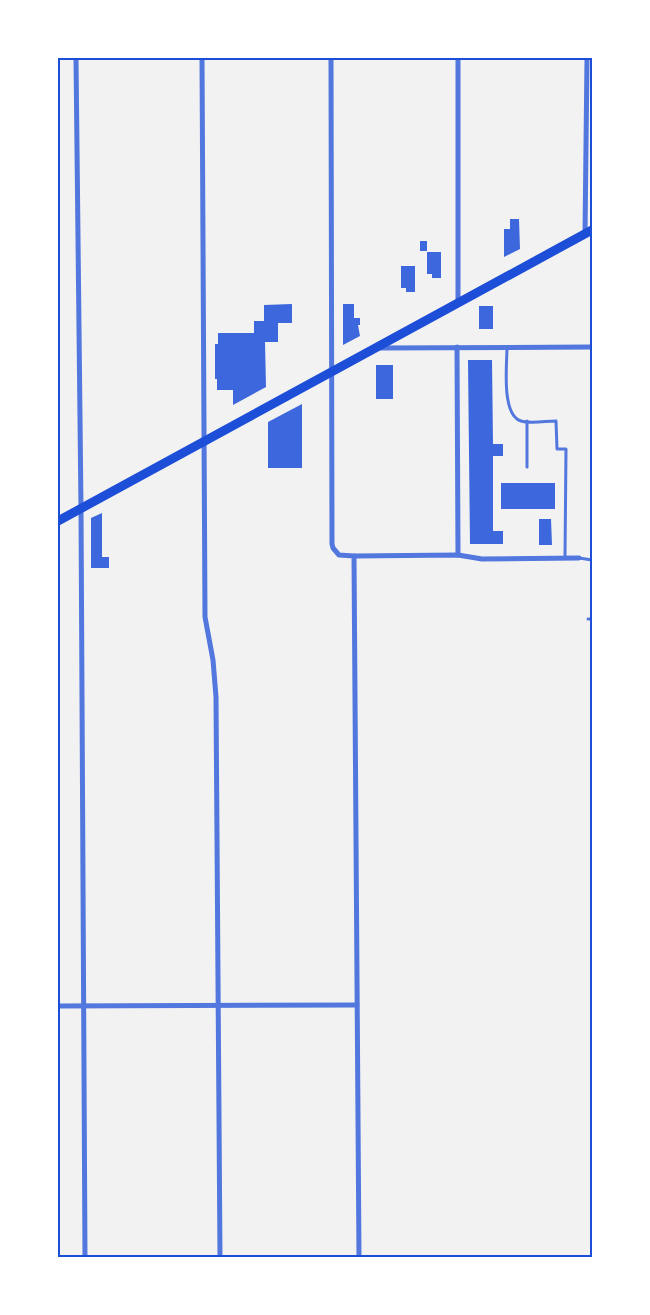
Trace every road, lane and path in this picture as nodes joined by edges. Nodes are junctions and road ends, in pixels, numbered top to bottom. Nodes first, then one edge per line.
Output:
1 (76, 58) edge
2 (202, 58) edge
3 (331, 58) edge
4 (458, 58) edge
5 (587, 58) edge
6 (589, 232) edge
7 (458, 304) junction
8 (507, 347) junction
9 (592, 347) edge
10 (377, 348) junction
11 (457, 348) junction
12 (332, 372) junction
13 (527, 421) junction
14 (204, 441) junction
15 (527, 467) dead end
16 (81, 508) junction
17 (58, 521) edge
18 (458, 555) junction
19 (354, 556) junction
20 (566, 558) junction
21 (580, 558) joint
22 (592, 560) edge
23 (588, 619) dead end
24 (592, 619) edge
25 (357, 1004) junction
26 (218, 1005) junction
27 (58, 1006) edge
28 (83, 1006) junction
29 (85, 1258) edge
30 (220, 1258) edge
31 (359, 1258) edge

1 - 16 street
2 - 14 street
3 - 12 street
4 - 7 street
5 - 6 street
6 - 7 main road
7 - 10 main road
8 - 9 street
8 - 11 street
8 - 13 lane
10 - 11 street
10 - 12 main road
11 - 18 street
12 - 14 main road
12 - 19 street
13 - 15 lane
13 - 20 lane
14 - 16 main road
14 - 26 street
16 - 17 main road
16 - 28 street
18 - 19 street
18 - 20 street
19 - 25 street
20 - 21 street
21 - 22 lane
23 - 24 lane
25 - 26 street
25 - 31 street
26 - 28 street
26 - 30 street
27 - 28 street
28 - 29 street

